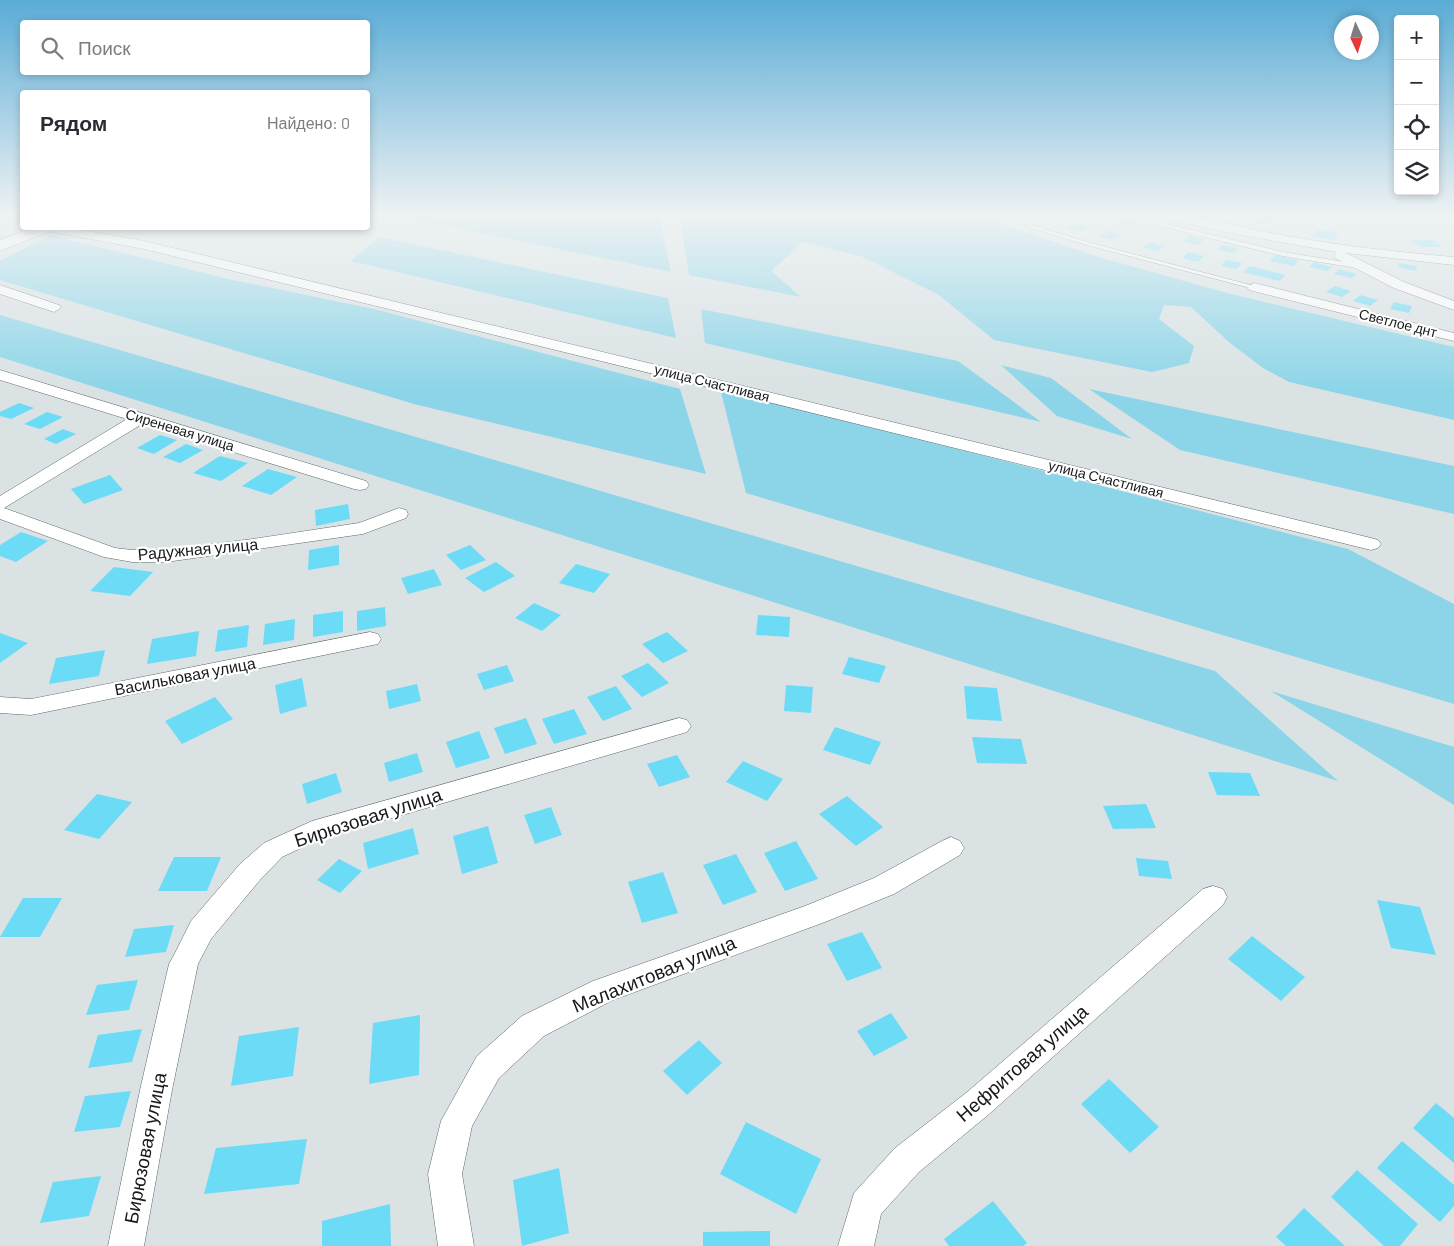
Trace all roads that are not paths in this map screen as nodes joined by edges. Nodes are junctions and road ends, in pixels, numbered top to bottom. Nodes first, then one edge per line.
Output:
1 (262, 274) edge
2 (1205, 274) edge
3 (1378, 274) edge
4 (1254, 287) joint
5 (0, 289) edge
6 (1454, 306) edge
7 (54, 308) dead end
8 (1454, 337) edge
9 (0, 375) edge
10 (140, 418) junction
11 (360, 485) dead end
12 (0, 504) edge
13 (0, 514) edge
14 (399, 514) dead end
15 (1371, 544) dead end
16 (370, 639) dead end
17 (0, 705) edge
18 (680, 726) dead end
19 (951, 848) dead end
20 (1213, 897) dead end
21 (126, 1246) edge
22 (456, 1246) edge
23 (856, 1246) edge

1 - 15 street, улица Счастливая
2 - 4 lane
3 - 6 street
4 - 8 street, Светлое днт
5 - 7 street
9 - 10 street, Сиреневая улица
10 - 11 street, Сиреневая улица
10 - 12 street
13 - 14 street, Радужная улица
16 - 17 street, Васильковая улица
18 - 21 street, Бирюзовая улица
19 - 22 street, Малахитовая улица
20 - 23 street, Нефритовая улица

